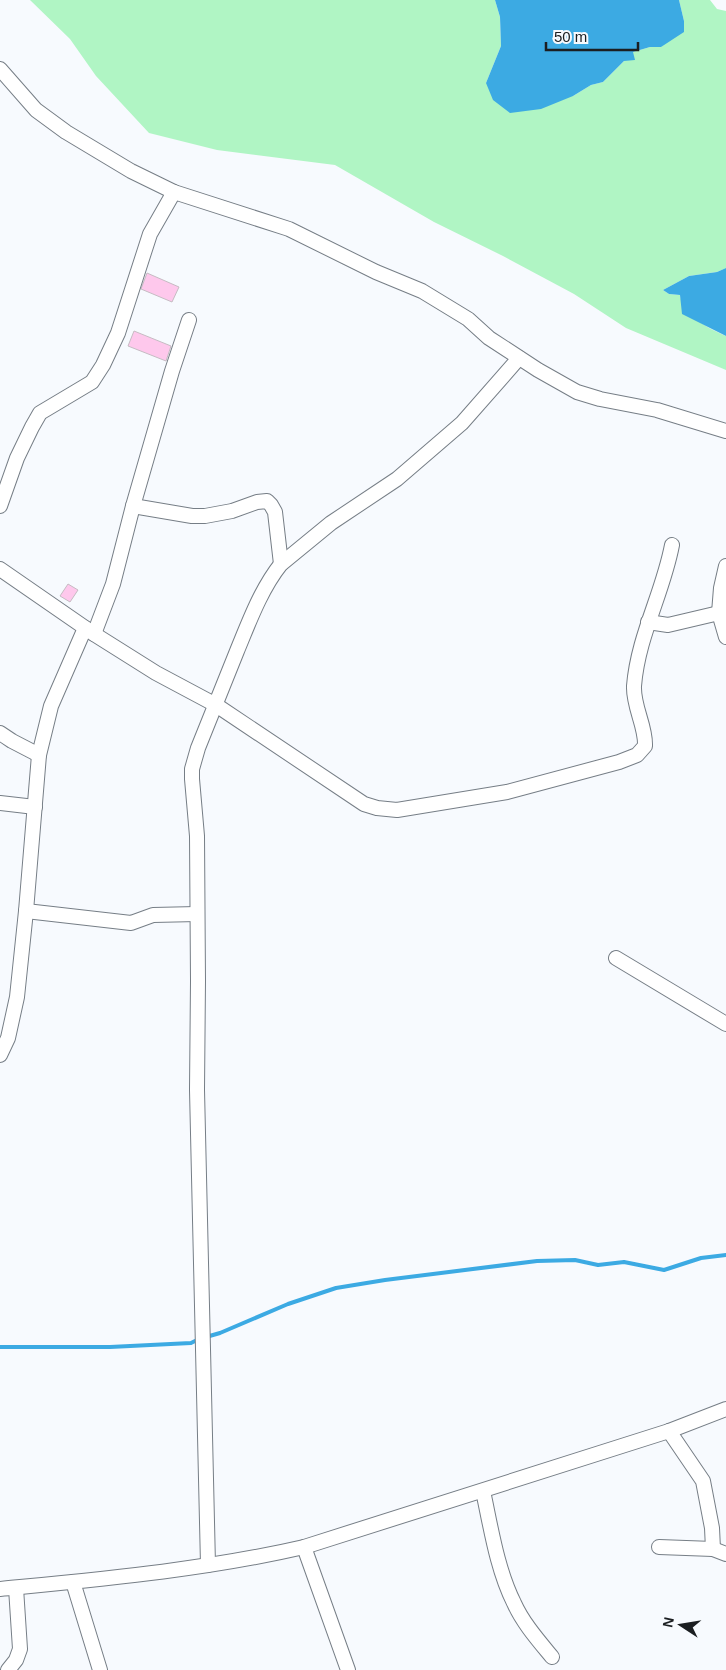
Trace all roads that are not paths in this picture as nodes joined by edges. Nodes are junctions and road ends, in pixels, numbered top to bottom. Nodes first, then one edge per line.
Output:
1 (0, 69) edge
2 (174, 192) junction
3 (189, 320) dead end
4 (520, 358) junction
5 (726, 431) edge
6 (0, 506) edge
7 (133, 506) junction
8 (672, 545) dead end
9 (281, 564) junction
10 (726, 566) edge
11 (0, 569) edge
12 (719, 613) junction
13 (648, 622) junction
14 (89, 631) junction
15 (726, 637) edge
16 (216, 705) junction
17 (0, 732) edge
18 (39, 754) junction
19 (0, 803) edge
20 (36, 806) junction
21 (26, 911) junction
22 (197, 914) junction
23 (616, 958) dead end
24 (726, 1024) edge
25 (0, 1055) edge
26 (724, 1409) edge
27 (669, 1432) junction
28 (483, 1491) junction
29 (304, 1547) junction
30 (659, 1547) dead end
31 (720, 1551) edge
32 (208, 1565) junction
33 (73, 1582) junction
34 (16, 1588) junction
35 (0, 1589) edge
36 (552, 1657) dead end
37 (8, 1670) edge
38 (100, 1670) edge
39 (348, 1670) edge

1 - 2 street
2 - 4 street
2 - 6 street
3 - 7 street
4 - 5 street
4 - 9 street
7 - 9 street
7 - 14 street
8 - 13 street
9 - 16 street
10 - 12 street
11 - 14 street
12 - 13 street
12 - 15 street
13 - 16 street
14 - 16 street
14 - 18 street
16 - 22 street
17 - 18 street
18 - 20 street
19 - 20 street
20 - 21 street
21 - 22 street
21 - 25 street
22 - 32 street
23 - 24 street
26 - 27 street
27 - 28 street
27 - 31 street
28 - 29 street
28 - 36 street
29 - 32 street
29 - 39 street
30 - 31 street
32 - 33 street
33 - 34 street
33 - 38 street
34 - 35 street
34 - 37 street

